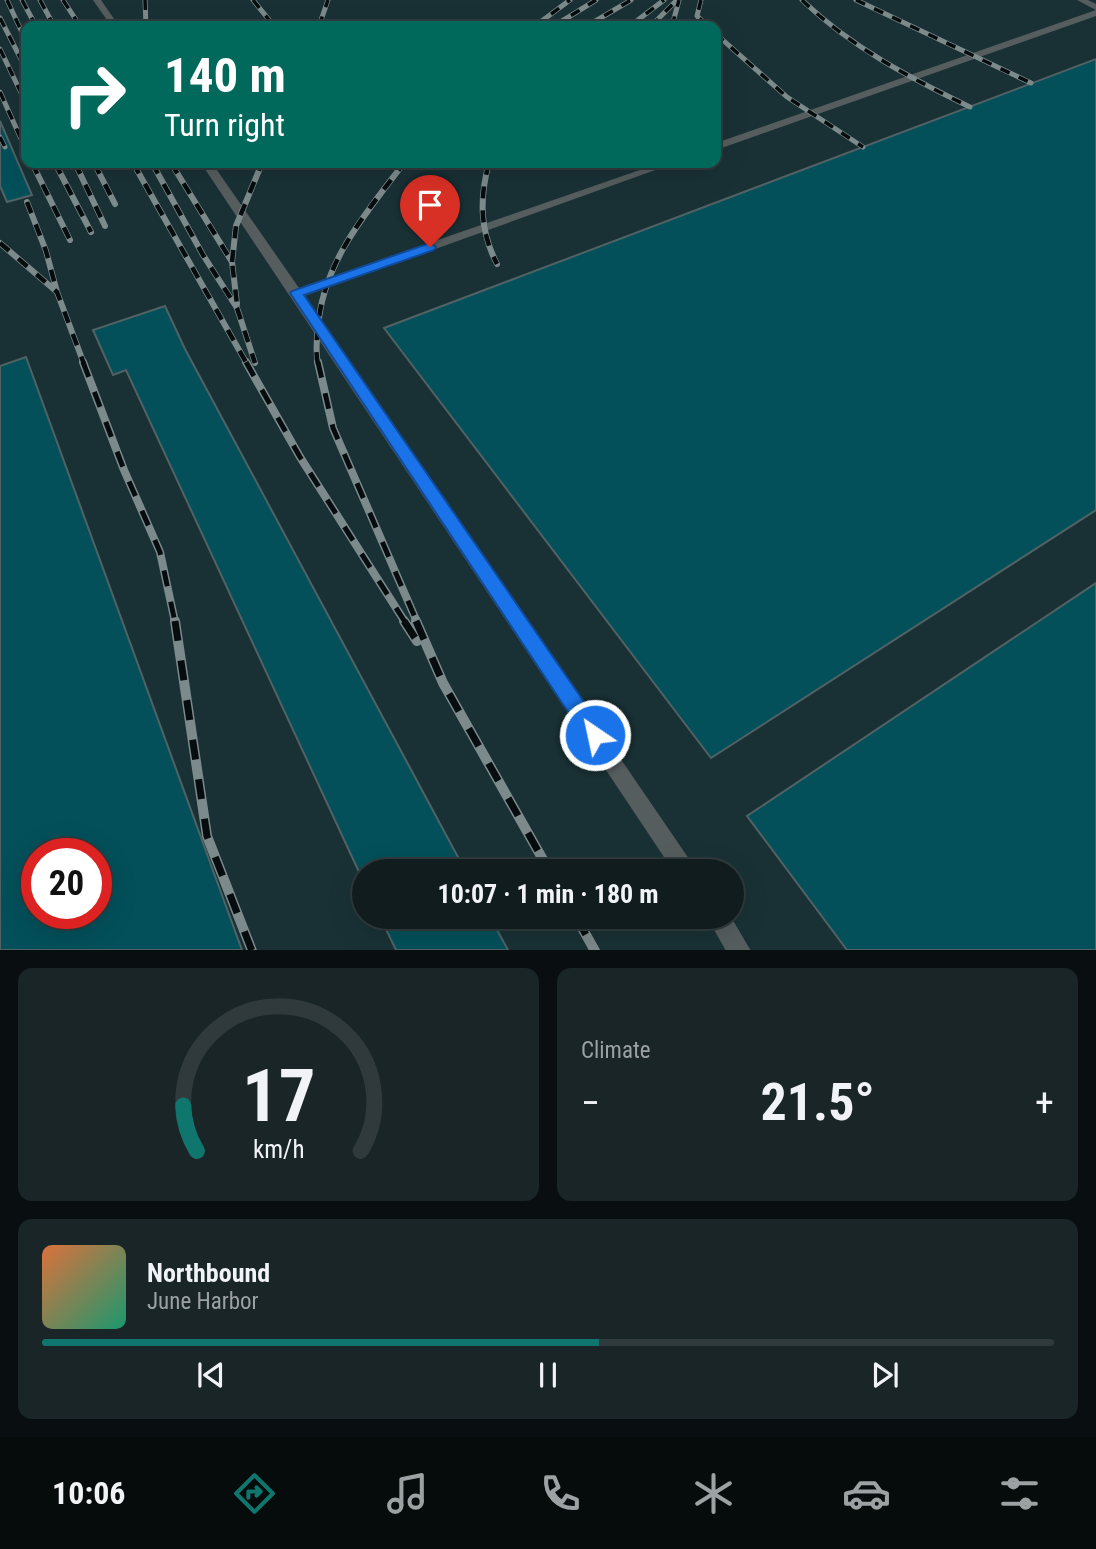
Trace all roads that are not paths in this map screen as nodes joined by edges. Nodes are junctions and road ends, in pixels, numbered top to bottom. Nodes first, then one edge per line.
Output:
1 (97, 0) edge
2 (1081, 0) edge
3 (1096, 6) edge
4 (1096, 13) edge
5 (112, 21) edge
6 (721, 145) edge
7 (210, 168) edge
8 (656, 168) edge
9 (296, 293) junction
10 (678, 859) edge
11 (726, 929) edge
12 (740, 950) edge

1 - 5 lane
2 - 3 lane
4 - 6 lane
7 - 9 lane
8 - 9 lane
9 - 10 lane
11 - 12 lane

